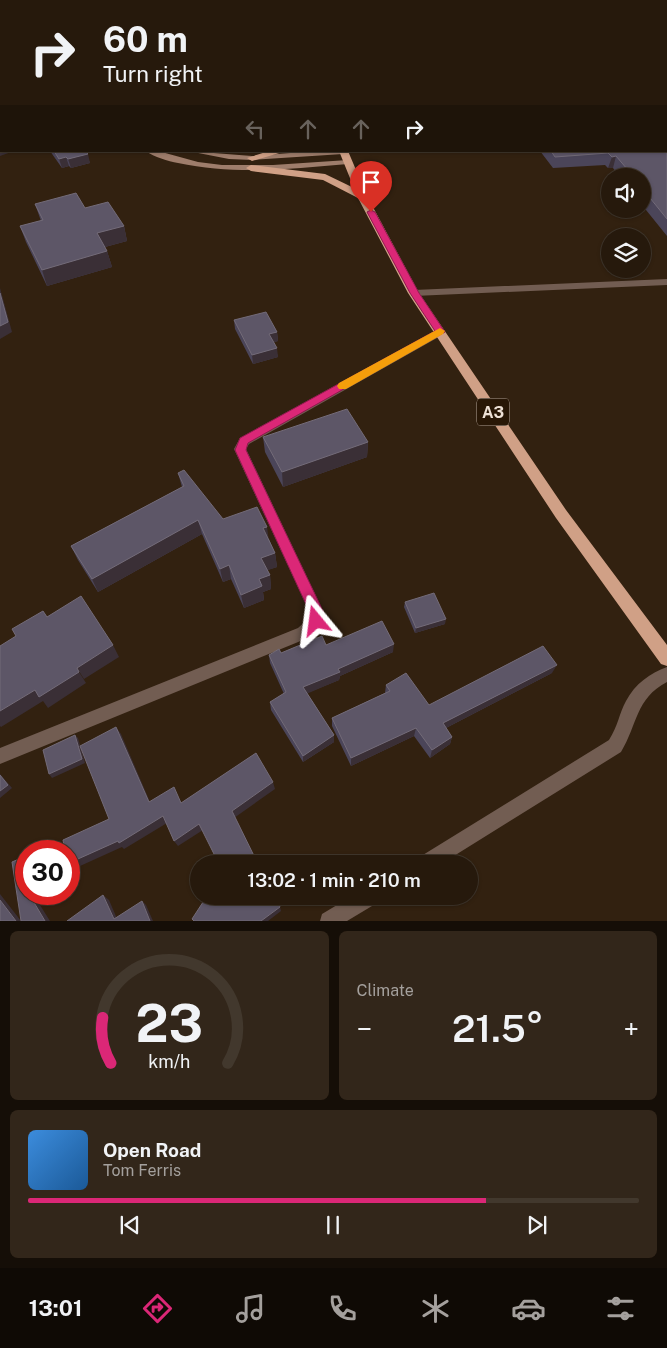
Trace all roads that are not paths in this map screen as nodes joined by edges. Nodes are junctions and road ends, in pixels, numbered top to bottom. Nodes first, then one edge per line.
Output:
1 (153, 152) edge
2 (198, 152) edge
3 (279, 152) edge
4 (345, 155) edge
5 (251, 163) junction
6 (362, 196) junction
7 (667, 282) edge
8 (414, 293) junction
9 (440, 332) junction
10 (667, 658) edge
11 (667, 674) edge
12 (0, 756) edge
13 (439, 855) edge
14 (355, 905) edge
15 (329, 920) edge

1 - 5 main road
2 - 5 main road
3 - 5 highway
4 - 5 main road
4 - 6 highway, A3
5 - 6 highway
6 - 8 highway, A3
7 - 8 street
8 - 9 highway, A3
9 - 10 highway, A3
9 - 12 street
11 - 13 street
14 - 15 street

